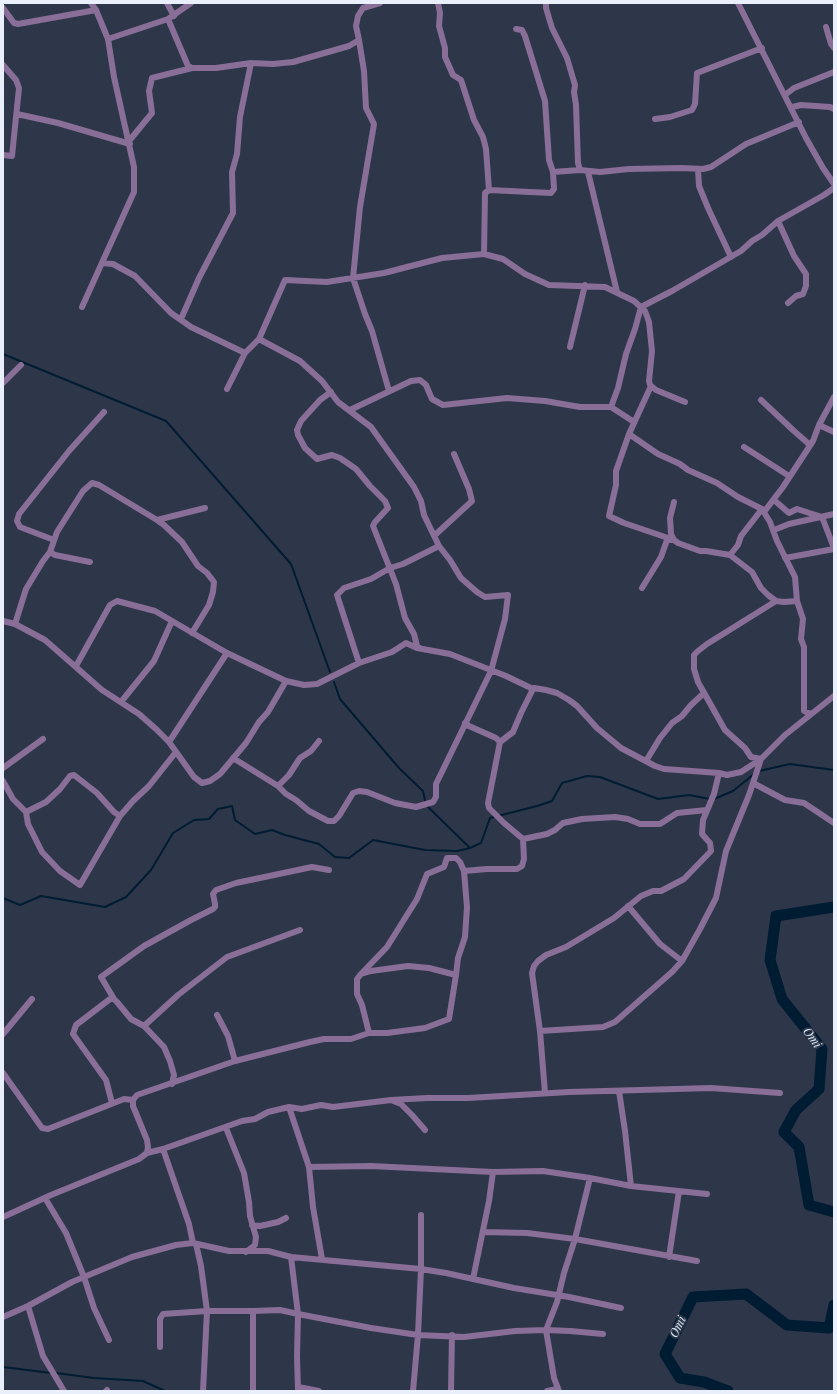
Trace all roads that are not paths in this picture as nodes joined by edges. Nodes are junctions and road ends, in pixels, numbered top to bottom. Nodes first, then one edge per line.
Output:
1 (91, 3) edge
2 (167, 3) edge
3 (191, 3) edge
4 (380, 3) edge
5 (438, 3) edge
6 (546, 3) edge
7 (738, 3) edge
8 (3, 8) edge
9 (96, 10) junction
10 (171, 17) junction
11 (826, 28) dead end
12 (516, 29) dead end
13 (108, 39) junction
14 (359, 40) junction
15 (762, 48) junction
16 (834, 48) edge
17 (251, 63) junction
18 (3, 66) edge
19 (192, 68) junction
20 (834, 72) edge
21 (785, 95) junction
22 (792, 108) junction
23 (834, 109) edge
24 (17, 114) junction
25 (655, 119) dead end
26 (799, 122) junction
27 (130, 142) junction
28 (3, 155) edge
29 (698, 169) junction
30 (580, 170) junction
31 (553, 172) junction
32 (588, 172) junction
33 (834, 184) edge
34 (489, 190) junction
35 (778, 221) junction
36 (484, 254) junction
37 (731, 257) junction
38 (102, 262) junction
39 (353, 278) junction
40 (585, 286) junction
41 (617, 292) junction
42 (788, 303) dead end
43 (82, 307) dead end
44 (641, 307) junction
45 (181, 319) junction
46 (259, 339) junction
47 (570, 347) dead end
48 (245, 353) junction
49 (20, 365) dead end
50 (3, 383) edge
51 (651, 386) junction
52 (227, 389) dead end
53 (331, 392) junction
54 (389, 392) junction
55 (834, 397) edge
56 (761, 400) dead end
57 (685, 402) dead end
58 (611, 407) junction
59 (350, 410) junction
60 (104, 412) dead end
61 (634, 422) junction
62 (819, 425) junction
63 (834, 432) edge
64 (629, 434) junction
65 (810, 445) junction
66 (744, 448) dead end
67 (454, 454) dead end
68 (790, 476) junction
69 (774, 500) junction
70 (674, 502) dead end
71 (205, 508) dead end
72 (763, 510) junction
73 (834, 514) edge
74 (822, 518) junction
75 (156, 520) junction
76 (774, 530) junction
77 (435, 535) junction
78 (54, 540) junction
79 (674, 540) junction
80 (439, 546) junction
81 (834, 549) edge
82 (50, 552) junction
83 (730, 555) junction
84 (785, 558) junction
85 (90, 562) dead end
86 (390, 568) junction
87 (642, 588) dead end
88 (776, 601) junction
89 (797, 601) junction
90 (3, 621) edge
91 (172, 621) junction
92 (15, 624) junction
93 (192, 633) junction
94 (422, 649) junction
95 (227, 653) junction
96 (358, 663) junction
97 (76, 666) junction
98 (491, 671) junction
99 (286, 681) junction
100 (533, 689) junction
101 (704, 693) junction
102 (834, 696) edge
103 (121, 702) junction
104 (811, 714) junction
105 (465, 723) junction
106 (43, 739) dead end
107 (319, 740) dead end
108 (169, 742) junction
109 (500, 742) junction
110 (176, 752) junction
111 (233, 758) junction
112 (761, 759) junction
113 (646, 761) junction
114 (3, 768) edge
115 (719, 773) junction
116 (3, 781) edge
117 (753, 783) junction
118 (278, 786) junction
119 (707, 810) junction
120 (26, 812) junction
121 (120, 816) junction
122 (834, 823) edge
123 (523, 839) junction
124 (329, 870) dead end
125 (464, 871) junction
126 (628, 906) junction
127 (300, 930) dead end
128 (682, 961) junction
129 (361, 974) junction
130 (456, 975) junction
131 (32, 999) dead end
132 (114, 999) junction
133 (217, 1015) dead end
134 (144, 1026) junction
135 (540, 1031) junction
136 (369, 1033) junction
137 (3, 1034) edge
138 (235, 1061) junction
139 (3, 1074) edge
140 (172, 1084) junction
141 (619, 1091) junction
142 (545, 1093) junction
143 (780, 1093) dead end
144 (133, 1100) junction
145 (391, 1100) junction
146 (112, 1103) junction
147 (288, 1107) junction
148 (226, 1128) junction
149 (425, 1130) dead end
150 (163, 1149) junction
151 (146, 1153) junction
152 (309, 1167) junction
153 (493, 1172) junction
154 (590, 1178) junction
155 (631, 1186) junction
156 (679, 1191) junction
157 (707, 1194) dead end
158 (45, 1198) junction
159 (421, 1215) dead end
160 (3, 1217) edge
161 (286, 1218) dead end
162 (252, 1225) junction
163 (482, 1232) junction
164 (575, 1239) junction
165 (195, 1243) junction
166 (246, 1252) junction
167 (291, 1257) junction
168 (669, 1257) junction
169 (322, 1259) junction
170 (697, 1261) dead end
171 (421, 1269) junction
172 (84, 1277) junction
173 (473, 1279) junction
174 (559, 1295) junction
175 (28, 1306) junction
176 (622, 1308) dead end
177 (207, 1311) junction
178 (253, 1311) junction
179 (298, 1314) junction
180 (3, 1317) edge
181 (546, 1330) junction
182 (603, 1334) dead end
183 (418, 1335) junction
184 (452, 1335) junction
185 (109, 1340) dead end
186 (160, 1348) dead end
187 (298, 1389) edge
188 (558, 1390) edge
189 (64, 1391) edge
190 (203, 1391) edge
191 (253, 1391) edge
192 (319, 1391) edge
193 (413, 1391) edge
194 (451, 1391) edge
195 (547, 1391) edge

1 - 9 street
2 - 10 street
3 - 10 street
4 - 14 street
5 - 34 street
6 - 30 street
7 - 15 street
8 - 9 street
9 - 13 street
10 - 13 street
10 - 19 street
11 - 16 street
12 - 31 street
13 - 27 street
14 - 17 street
14 - 39 street
15 - 21 street
15 - 25 street
17 - 19 street
17 - 45 street
18 - 24 street
19 - 27 street
20 - 21 street
21 - 22 street
22 - 23 street
22 - 26 street
24 - 27 street
24 - 28 street
26 - 29 street
26 - 33 street
27 - 38 street
29 - 32 street
29 - 37 street
30 - 31 street
30 - 32 street
31 - 34 street
32 - 41 street
33 - 35 street
34 - 36 street
35 - 37 street
35 - 42 street
36 - 39 street
36 - 40 street
37 - 44 street
38 - 43 street
38 - 45 street
39 - 46 street
39 - 54 street
40 - 41 street
40 - 47 street
41 - 44 street
44 - 51 street
44 - 58 street
45 - 48 street
46 - 48 street
46 - 53 street
48 - 52 street
49 - 50 street
51 - 57 street
51 - 61 street
53 - 59 street
53 - 86 street
54 - 58 street
54 - 59 street
55 - 62 street
56 - 65 street
58 - 61 street
59 - 77 street
60 - 78 street
61 - 64 street
62 - 63 street
62 - 65 street
64 - 72 street
64 - 79 street
65 - 68 street
66 - 68 street
67 - 77 street
68 - 69 street
69 - 72 street
69 - 74 street
70 - 79 street
71 - 75 street
72 - 76 street
72 - 83 street
73 - 74 street
74 - 76 street
74 - 81 street
75 - 78 street
75 - 93 street
76 - 84 street
77 - 80 street
78 - 82 street
79 - 83 street
79 - 87 street
80 - 86 street
80 - 98 street
81 - 84 street
82 - 85 street
82 - 92 street
83 - 88 street
84 - 89 street
86 - 94 street
86 - 96 street
88 - 89 street
88 - 101 street
89 - 104 street
90 - 92 street
91 - 93 street
91 - 97 street
91 - 103 street
92 - 97 street
93 - 95 street
94 - 96 street
94 - 98 street
95 - 99 street
95 - 108 street
96 - 99 street
97 - 103 street
98 - 100 street
98 - 105 street
99 - 111 street
100 - 109 street
100 - 113 street
101 - 112 street
101 - 113 street
102 - 104 street
103 - 108 street
104 - 112 street
105 - 109 street
105 - 118 street
106 - 114 street
107 - 118 street
108 - 110 street
109 - 123 street
110 - 111 street
110 - 121 street
111 - 118 street
112 - 115 street
112 - 117 street
113 - 115 street
115 - 119 street
116 - 120 street
117 - 122 street
117 - 128 street
119 - 123 street
119 - 126 street
120 - 121 street
120 - 121 street
123 - 125 street
124 - 132 street
125 - 129 street
125 - 130 street
126 - 128 street
126 - 135 street
127 - 134 street
128 - 135 street
129 - 130 street
129 - 136 street
130 - 136 street
131 - 137 street
132 - 134 street
132 - 146 street
133 - 138 street
134 - 140 street
135 - 142 street
136 - 138 street
138 - 140 street
139 - 146 street
140 - 144 street
141 - 142 street
141 - 143 street
141 - 155 street
142 - 145 street
144 - 146 street
144 - 151 street
145 - 147 street
145 - 149 street
147 - 148 street
147 - 152 street
148 - 150 street
148 - 162 street
150 - 151 street
150 - 165 street
151 - 158 street
152 - 153 street
152 - 169 street
153 - 154 street
153 - 163 street
154 - 155 street
154 - 164 street
155 - 156 street
156 - 157 street
156 - 168 street
158 - 160 street
158 - 172 street
159 - 171 street
161 - 162 street
162 - 166 street
163 - 164 street
163 - 173 street
164 - 168 street
164 - 174 street
165 - 166 street
165 - 172 street
165 - 177 street
166 - 167 street
167 - 169 street
167 - 179 street
168 - 170 street
169 - 171 street
171 - 173 street
171 - 183 street
172 - 175 street
172 - 185 street
173 - 174 street
174 - 176 street
174 - 181 street
175 - 180 street
175 - 189 street
177 - 178 street
177 - 186 street
177 - 190 street
178 - 179 street
178 - 191 street
179 - 183 street
179 - 187 street
181 - 182 street
181 - 184 street
181 - 188 street
183 - 184 street
183 - 193 street
184 - 194 street
187 - 192 street
188 - 195 street

